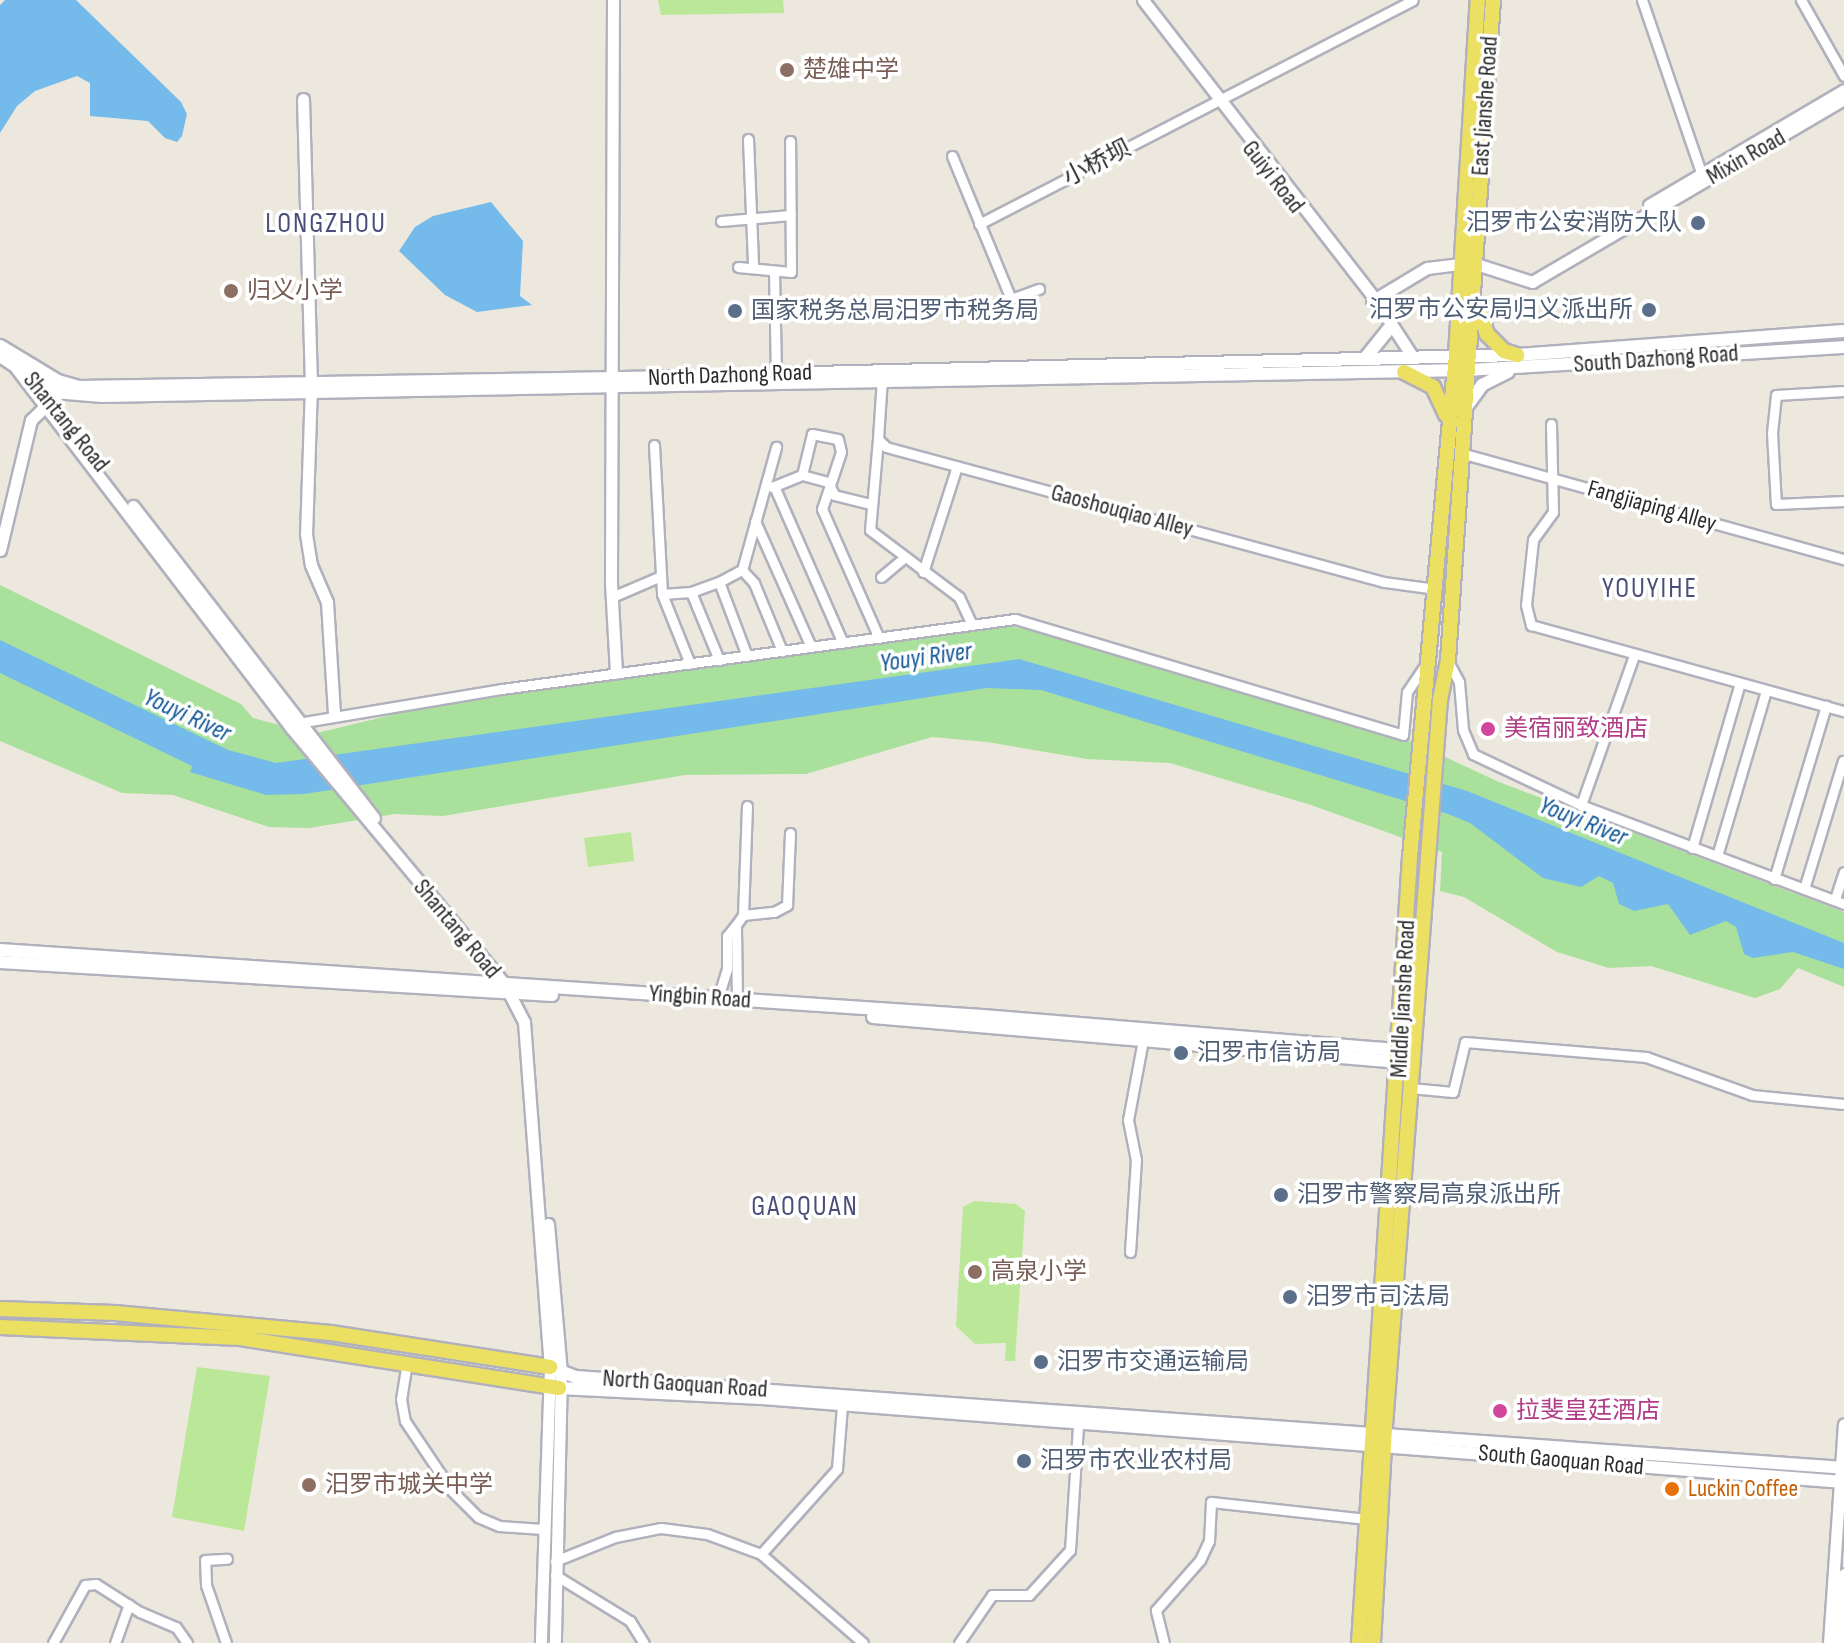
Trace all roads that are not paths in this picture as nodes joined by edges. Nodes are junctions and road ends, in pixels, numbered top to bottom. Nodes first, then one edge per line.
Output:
1 (613, 0) edge
2 (1141, 0) edge
3 (1413, 0) edge
4 (1478, 0) edge
5 (1493, 0) edge
6 (1642, 0) edge
7 (1801, 0) edge
8 (1844, 76) edge
9 (1844, 90) edge
10 (303, 99) dead end
11 (1844, 99) edge
12 (1218, 102) junction
13 (748, 139) dead end
14 (790, 141) dead end
15 (952, 156) dead end
16 (1703, 177) junction
17 (791, 215) junction
18 (751, 219) junction
19 (721, 221) dead end
20 (979, 224) junction
21 (1469, 264) junction
22 (753, 266) junction
23 (738, 267) dead end
24 (774, 271) junction
25 (1039, 289) dead end
26 (1476, 291) junction
27 (1373, 300) junction
28 (1389, 329) junction
29 (1844, 331) edge
30 (1844, 347) edge
31 (5, 353) edge
32 (1408, 356) junction
33 (1366, 357) junction
34 (1518, 362) junction
35 (1462, 363) junction
36 (1404, 372) junction
37 (776, 374) junction
38 (882, 375) junction
39 (612, 383) junction
40 (79, 387) junction
41 (311, 389) junction
42 (1844, 391) edge
43 (49, 397) junction
44 (1464, 410) junction
45 (1448, 420) junction
46 (1551, 424) dead end
47 (878, 439) junction
48 (654, 445) dead end
49 (776, 447) dead end
50 (1461, 453) junction
51 (957, 466) junction
52 (802, 475) junction
53 (1554, 477) junction
54 (828, 482) junction
55 (770, 488) junction
56 (1844, 501) edge
57 (870, 504) junction
58 (755, 521) junction
59 (0, 550) edge
60 (905, 557) junction
61 (1844, 559) edge
62 (742, 570) junction
63 (923, 572) junction
64 (661, 576) junction
65 (881, 577) dead end
66 (719, 582) junction
67 (1436, 589) junction
68 (691, 592) junction
69 (662, 594) junction
70 (612, 597) junction
71 (972, 625) junction
72 (879, 638) junction
73 (843, 643) junction
74 (811, 647) junction
75 (782, 651) junction
76 (1634, 655) junction
77 (747, 656) junction
78 (719, 660) junction
79 (1429, 660) junction
80 (1448, 660) junction
81 (690, 664) junction
82 (616, 673) junction
83 (1740, 683) junction
84 (1765, 694) junction
85 (1826, 706) junction
86 (1844, 711) edge
87 (334, 714) junction
88 (298, 723) junction
89 (308, 742) junction
90 (1843, 761) edge
91 (1581, 805) junction
92 (747, 806) dead end
93 (790, 833) dead end
94 (1692, 848) junction
95 (1717, 856) junction
96 (1844, 872) edge
97 (1774, 879) junction
98 (1804, 889) junction
99 (1840, 902) edge
100 (743, 915) junction
101 (736, 925) junction
102 (0, 950) edge
103 (0, 962) edge
104 (512, 991) junction
105 (718, 998) junction
106 (737, 1000) junction
107 (1143, 1040) junction
108 (1400, 1056) junction
109 (1410, 1088) junction
110 (1844, 1104) edge
111 (1130, 1252) dead end
112 (0, 1309) edge
113 (0, 1327) edge
114 (407, 1362) junction
115 (554, 1378) junction
116 (842, 1405) junction
117 (1078, 1425) junction
118 (1844, 1425) edge
119 (1379, 1441) junction
120 (1843, 1468) edge
121 (1842, 1482) edge
122 (1367, 1519) junction
123 (543, 1529) junction
124 (761, 1554) junction
125 (227, 1559) dead end
126 (555, 1561) junction
127 (1844, 1574) edge
128 (555, 1575) junction
129 (129, 1604) junction
130 (53, 1643) edge
131 (115, 1643) edge
132 (187, 1643) edge
133 (226, 1643) edge
134 (541, 1643) edge
135 (555, 1643) edge
136 (644, 1643) edge
137 (863, 1643) edge
138 (959, 1643) edge
139 (1164, 1643) edge
140 (1359, 1643) edge
141 (1373, 1643) edge
142 (1829, 1643) edge
143 (1838, 1643) edge

1 - 39 street
2 - 12 street
3 - 12 street, 小桥坝
4 - 21 main road, East Jianshe Road
5 - 21 main road, East Jianshe Road
6 - 16 street
7 - 8 street
9 - 16 street
10 - 41 street
11 - 16 street, Mixin Road
12 - 20 street, 小桥坝
12 - 27 street
13 - 18 street
14 - 17 street
15 - 20 street
16 - 21 street, Mixin Road
17 - 18 street
17 - 24 street
18 - 19 street
18 - 22 street
20 - 25 street
21 - 26 main road, East Jianshe Road
21 - 27 street
21 - 35 main road, East Jianshe Road
22 - 23 street
22 - 24 street
24 - 37 street
26 - 34 main road
26 - 35 main road, East Jianshe Road
27 - 28 street
27 - 32 street
28 - 32 street
28 - 33 main road
29 - 34 main road, South Dazhong Road
30 - 34 main road, South Dazhong Road
31 - 40 main road, North Dazhong Road
31 - 43 street, Shantang Road
31 - 43 main road
32 - 33 main road, North Dazhong Road
32 - 35 main road, North Dazhong Road
33 - 38 main road, North Dazhong Road
34 - 35 main road, South Dazhong Road
34 - 44 main road
35 - 36 main road, North Dazhong Road
35 - 44 main road, Middle Jianshe Road
35 - 45 main road, Middle Jianshe Road
36 - 38 main road, North Dazhong Road
36 - 45 main road
37 - 38 main road, North Dazhong Road
37 - 39 main road, North Dazhong Road
38 - 39 main road, North Dazhong Road
38 - 47 street
39 - 41 main road, North Dazhong Road
39 - 70 street
40 - 41 main road, North Dazhong Road
40 - 43 street
41 - 43 main road, North Dazhong Road
41 - 87 street
42 - 56 street
43 - 59 street
43 - 88 street, Shantang Road
43 - 89 street, Shantang Road
44 - 50 main road, Middle Jianshe Road
45 - 67 main road, Middle Jianshe Road
46 - 53 street
47 - 51 street, Gaoshouqiao Alley
47 - 57 street
48 - 64 street
49 - 55 street
50 - 53 street, Fangjiaping Alley
50 - 80 main road, Middle Jianshe Road
51 - 63 street
51 - 67 street, Gaoshouqiao Alley
52 - 54 street
52 - 54 street
52 - 55 street
53 - 61 street, Fangjiaping Alley
53 - 76 street
54 - 57 street
54 - 72 street
55 - 58 street
55 - 73 street
57 - 60 street
58 - 62 street
58 - 74 street
60 - 63 street
60 - 65 street
62 - 66 street
62 - 75 street
63 - 71 street
64 - 69 street
64 - 70 street
66 - 68 street
66 - 77 street
67 - 79 main road, Middle Jianshe Road
68 - 69 street
68 - 78 street
69 - 81 street
70 - 82 street
71 - 72 street
71 - 79 street
72 - 73 street
73 - 74 street
74 - 75 street
75 - 77 street
76 - 83 street
76 - 91 street
77 - 78 street
78 - 81 street
79 - 108 main road, Middle Jianshe Road
80 - 91 street
80 - 109 main road, Middle Jianshe Road
81 - 82 street
82 - 87 street
83 - 84 street
83 - 94 street
84 - 85 street
84 - 95 street
85 - 86 street
85 - 97 street
87 - 88 street
88 - 89 street, Shantang Road
89 - 104 street, Shantang Road
90 - 98 street
91 - 94 street
92 - 100 street
93 - 100 street
94 - 95 street
95 - 97 street
96 - 99 street
97 - 98 street
98 - 99 street
100 - 101 street
101 - 105 street
101 - 106 street
102 - 104 main road, Yingbin Road
103 - 104 main road, Yingbin Road
104 - 105 main road, Yingbin Road
104 - 107 main road, Yingbin Road
104 - 115 street, Shantang Road
105 - 106 main road, Yingbin Road
106 - 108 main road, Yingbin Road
107 - 108 main road, Yingbin Road
107 - 111 street
108 - 119 main road, Middle Jianshe Road
109 - 110 street
109 - 119 main road, Middle Jianshe Road
112 - 115 main road, North Gaoquan Road
113 - 114 main road, North Gaoquan Road
114 - 115 main road, North Gaoquan Road
114 - 123 street
115 - 116 main road, North Gaoquan Road
115 - 119 main road, North Gaoquan Road
115 - 123 street, Shantang Road
115 - 126 street, Shantang Road
116 - 117 main road, North Gaoquan Road
116 - 124 street
117 - 119 main road, North Gaoquan Road
117 - 138 street
118 - 120 street
119 - 120 main road, South Gaoquan Road
119 - 121 main road, South Gaoquan Road
119 - 122 main road, Middle Jianshe Road
119 - 141 main road, Middle Jianshe Road
120 - 121 street
121 - 142 street
122 - 139 street
122 - 140 main road, Middle Jianshe Road
123 - 134 street, Shantang Road
124 - 126 street
124 - 137 street
125 - 133 street
126 - 128 street, Shantang Road
127 - 143 street
128 - 135 street, Shantang Road
128 - 136 street
129 - 130 street
129 - 131 street
129 - 132 street

